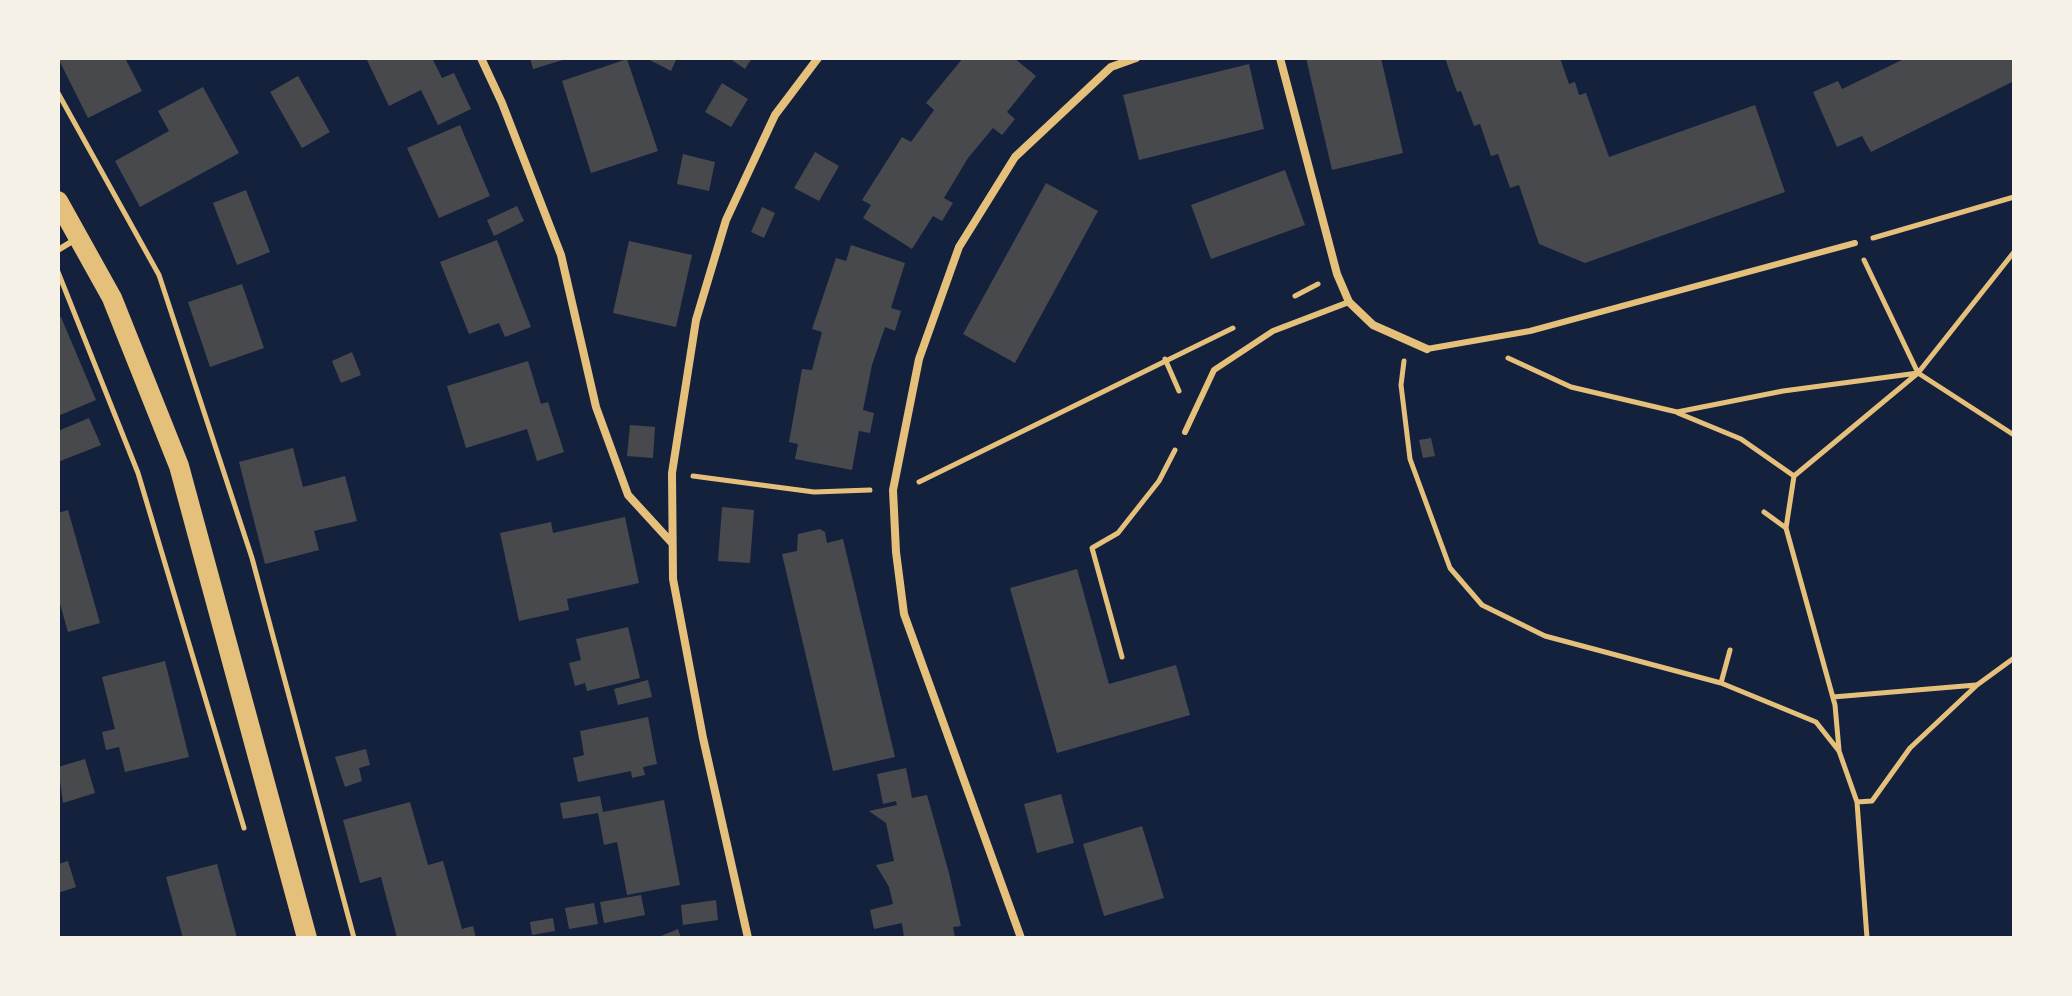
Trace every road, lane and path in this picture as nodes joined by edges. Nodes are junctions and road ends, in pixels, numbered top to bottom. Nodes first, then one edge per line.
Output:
1 (481, 58) edge
2 (818, 58) edge
3 (1136, 58) edge
4 (1280, 58) edge
5 (59, 96) edge
6 (2014, 197) edge
7 (58, 201) edge
8 (79, 238) junction
9 (1855, 243) junction
10 (58, 250) edge
11 (2014, 252) edge
12 (58, 272) edge
13 (1349, 302) junction
14 (1240, 325) dead end
15 (1407, 340) junction
16 (1471, 341) junction
17 (1427, 349) joint
18 (1918, 373) junction
19 (1677, 412) junction
20 (1185, 432) joint
21 (2014, 435) edge
22 (1794, 476) junction
23 (709, 478) dead end
24 (918, 482) dead end
25 (893, 490) junction
26 (1764, 512) dead end
27 (1786, 528) junction
28 (673, 543) junction
29 (1730, 650) dead end
30 (1122, 657) dead end
31 (2014, 658) edge
32 (1721, 683) junction
33 (1977, 685) junction
34 (1833, 697) junction
35 (1839, 751) junction
36 (1857, 802) junction
37 (247, 840) dead end
38 (307, 938) edge
39 (354, 938) edge
40 (748, 938) edge
41 (1021, 938) edge
42 (1867, 938) edge

1 - 28 street
2 - 28 street
3 - 25 street
4 - 13 street
5 - 39 path
6 - 9 path
7 - 8 main road
8 - 10 lane
8 - 38 main road
9 - 16 lane
9 - 18 path
11 - 18 path
12 - 37 path
13 - 15 street
13 - 20 lane
14 - 24 path
15 - 17 street
15 - 32 path
16 - 17 lane
16 - 19 path
18 - 19 path
18 - 21 path
18 - 22 path
19 - 22 path
20 - 30 path
22 - 27 path
23 - 25 path
25 - 41 street
26 - 27 path
27 - 34 path
28 - 40 street
29 - 32 path
31 - 33 path
32 - 35 path
33 - 34 path
33 - 36 path
34 - 35 path
35 - 36 path
36 - 42 path

